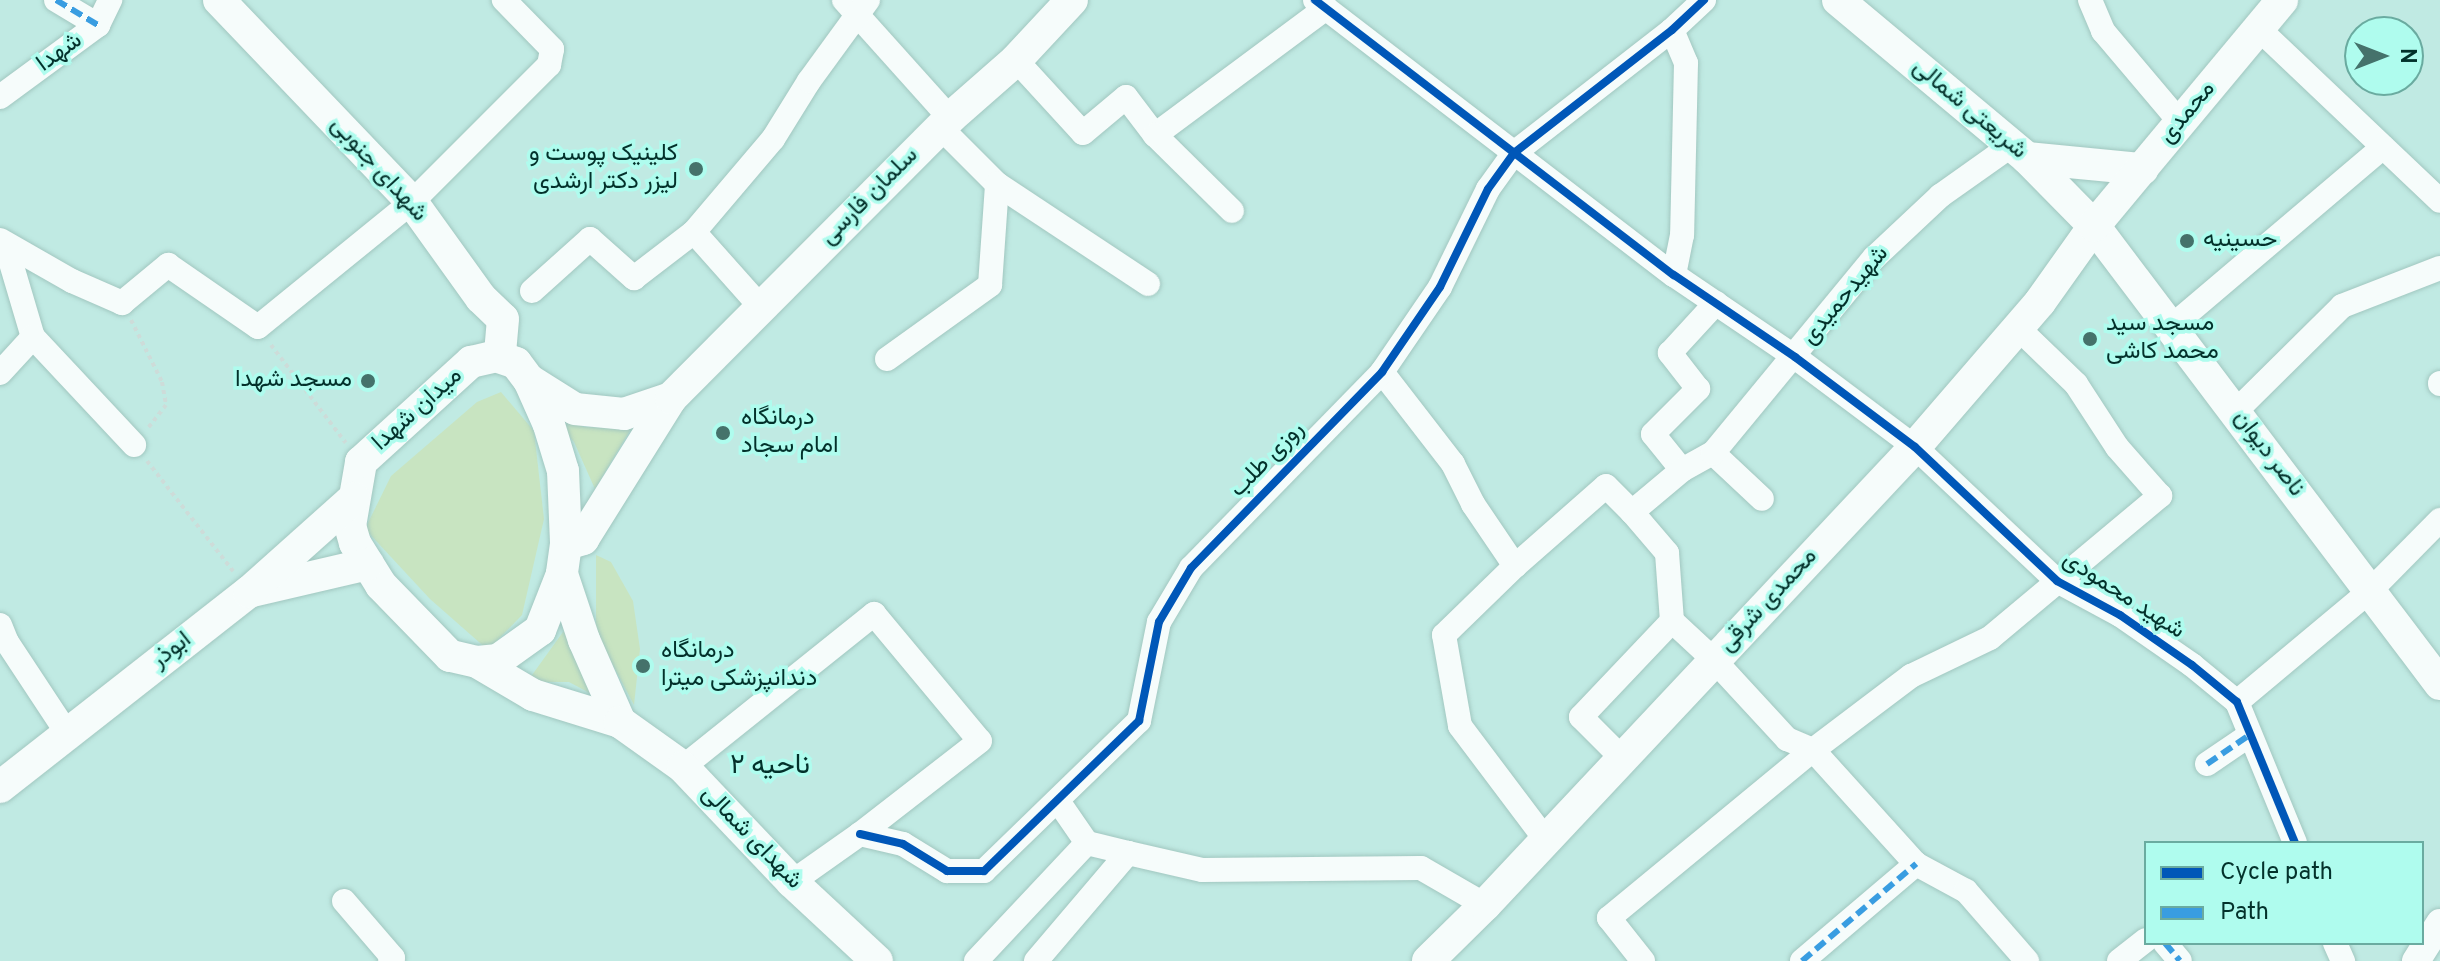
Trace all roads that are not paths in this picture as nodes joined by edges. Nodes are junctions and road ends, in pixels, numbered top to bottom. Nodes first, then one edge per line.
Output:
1 (56, 0) edge
2 (110, 0) edge
3 (219, 0) edge
4 (504, 0) edge
5 (1072, 0) edge
6 (1704, 0) edge
7 (1838, 0) edge
8 (2090, 0) edge
9 (2282, 0) edge
10 (1320, 4) edge
11 (856, 5) edge
12 (98, 25) junction
13 (1672, 30) junction
14 (2260, 30) junction
15 (1016, 60) junction
16 (0, 97) edge
17 (2179, 121) junction
18 (945, 122) junction
19 (1155, 135) junction
20 (2383, 147) junction
21 (2019, 151) junction
22 (1514, 153) junction
23 (2142, 169) junction
24 (997, 184) junction
25 (2440, 201) edge
26 (412, 202) junction
27 (1232, 211) dead end
28 (2094, 226) junction
29 (694, 232) junction
30 (3, 243) edge
31 (2440, 268) edge
32 (1674, 275) junction
33 (1148, 284) dead end
34 (532, 291) dead end
35 (1716, 303) junction
36 (760, 306) junction
37 (2016, 326) junction
38 (2171, 327) junction
39 (33, 337) junction
40 (496, 356) junction
41 (1795, 357) junction
42 (887, 359) dead end
43 (1382, 372) junction
44 (0, 373) edge
45 (529, 380) junction
46 (671, 398) junction
47 (2236, 411) junction
48 (134, 445) road end
49 (1915, 447) junction
50 (1713, 453) junction
51 (1682, 470) junction
52 (354, 498) junction
53 (1762, 499) dead end
54 (1632, 512) junction
55 (2440, 520) edge
56 (564, 559) junction
57 (368, 564) junction
58 (1515, 566) junction
59 (2057, 581) junction
60 (2372, 589) junction
61 (249, 592) junction
62 (1672, 621) junction
63 (2, 638) edge
64 (1714, 660) junction
65 (477, 662) junction
66 (2440, 684) edge
67 (2237, 702) junction
68 (620, 722) junction
69 (67, 733) junction
70 (2248, 736) junction
71 (1813, 750) junction
72 (1622, 758) junction
73 (2207, 764) dead end
74 (683, 767) junction
75 (0, 787) edge
76 (1058, 801) junction
77 (860, 834) junction
78 (2286, 839) edge
79 (1546, 840) junction
80 (1087, 843) junction
81 (1128, 853) junction
82 (1916, 864) junction
83 (792, 882) junction
84 (344, 901) dead end
85 (1485, 905) junction
86 (2440, 923) edge
87 (2144, 942) edge
88 (2167, 945) edge
89 (390, 961) edge
90 (877, 961) edge
91 (976, 961) edge
92 (1036, 961) edge
93 (1428, 961) edge
94 (1643, 961) edge
95 (1802, 961) edge
96 (2027, 961) edge
97 (2119, 961) edge
98 (2180, 961) edge
99 (2416, 961) edge

1 - 12 street
2 - 12 street, شهدا
3 - 26 main road, شهدای جنوبی
4 - 26 street
5 - 15 main road, سلمان فارسی
6 - 13 street, روزی طلب
7 - 21 main road, شریعتی شمالی
8 - 17 street
9 - 14 main road, محمدی
10 - 19 street
10 - 22 street, شهید محمودی
11 - 18 street
11 - 29 street
12 - 16 street, شهدا
13 - 22 street, روزی طلب
13 - 32 street
14 - 17 main road, محمدی
14 - 20 street
15 - 18 main road, سلمان فارسی
15 - 19 street
17 - 23 main road, محمدی
18 - 24 street
18 - 36 main road, سلمان فارسی
19 - 27 street
20 - 25 street
20 - 38 street
21 - 23 main road
21 - 28 main road, شریعتی شمالی
21 - 41 street, شهیدحمیدی
22 - 32 street, شهید محمودی
22 - 43 street, روزی طلب
23 - 28 main road, محمدی
24 - 33 street
24 - 42 street
26 - 30 street
26 - 40 main road, شهدای جنوبی
28 - 37 main road, محمدی شرقی
28 - 38 main road, ناصر دیوان
29 - 34 street
29 - 36 street
30 - 39 street
31 - 47 street
32 - 35 street, شهید محمودی
35 - 41 street, شهید محمودی
35 - 51 street
36 - 46 main road, سلمان فارسی
37 - 49 main road, محمدی شرقی
37 - 59 street
38 - 47 main road, ناصر دیوان
39 - 44 street
39 - 48 street
40 - 45 main road
40 - 52 main road, میدان شهدا
41 - 49 street, شهید محمودی
41 - 50 street, شهیدحمیدی
43 - 58 street
43 - 76 street, روزی طلب
45 - 46 main road, سلمان فارسی
45 - 56 main road
46 - 56 main road, سلمان فارسی
47 - 60 main road, ناصر دیوان
49 - 59 street, شهید محمودی
49 - 64 main road, محمدی شرقی
50 - 51 street, شهیدحمیدی
50 - 53 street
51 - 54 street, شهیدحمیدی
52 - 57 main road, میدان شهدا
52 - 61 main road
54 - 58 street
54 - 62 street
55 - 60 street
56 - 65 main road
56 - 68 main road
57 - 61 main road, ابوذر
57 - 65 main road, میدان شهدا
58 - 79 street
59 - 67 street, شهید محمودی
59 - 71 street
60 - 66 main road, ناصر دیوان
60 - 67 street
61 - 69 main road, ابوذر
62 - 64 street
62 - 72 street
63 - 69 street
64 - 71 street
64 - 72 main road, محمدی شرقی
65 - 68 main road, میدان شهدا
67 - 70 street
68 - 74 main road, شهدای شمالی
69 - 75 main road, ابوذر
70 - 73 street
70 - 78 street
71 - 82 street
71 - 94 street
72 - 79 main road, محمدی شرقی
74 - 77 street
74 - 83 main road, شهدای شمالی
76 - 77 street, روزی طلب
76 - 80 street
77 - 83 street
79 - 85 main road, محمدی شرقی
80 - 81 street
80 - 91 street
81 - 85 street
81 - 92 street
82 - 95 street
82 - 96 street
83 - 90 main road, شهدای شمالی
84 - 89 street
85 - 93 main road, محمدی شرقی
86 - 99 street
87 - 97 street
88 - 98 street

